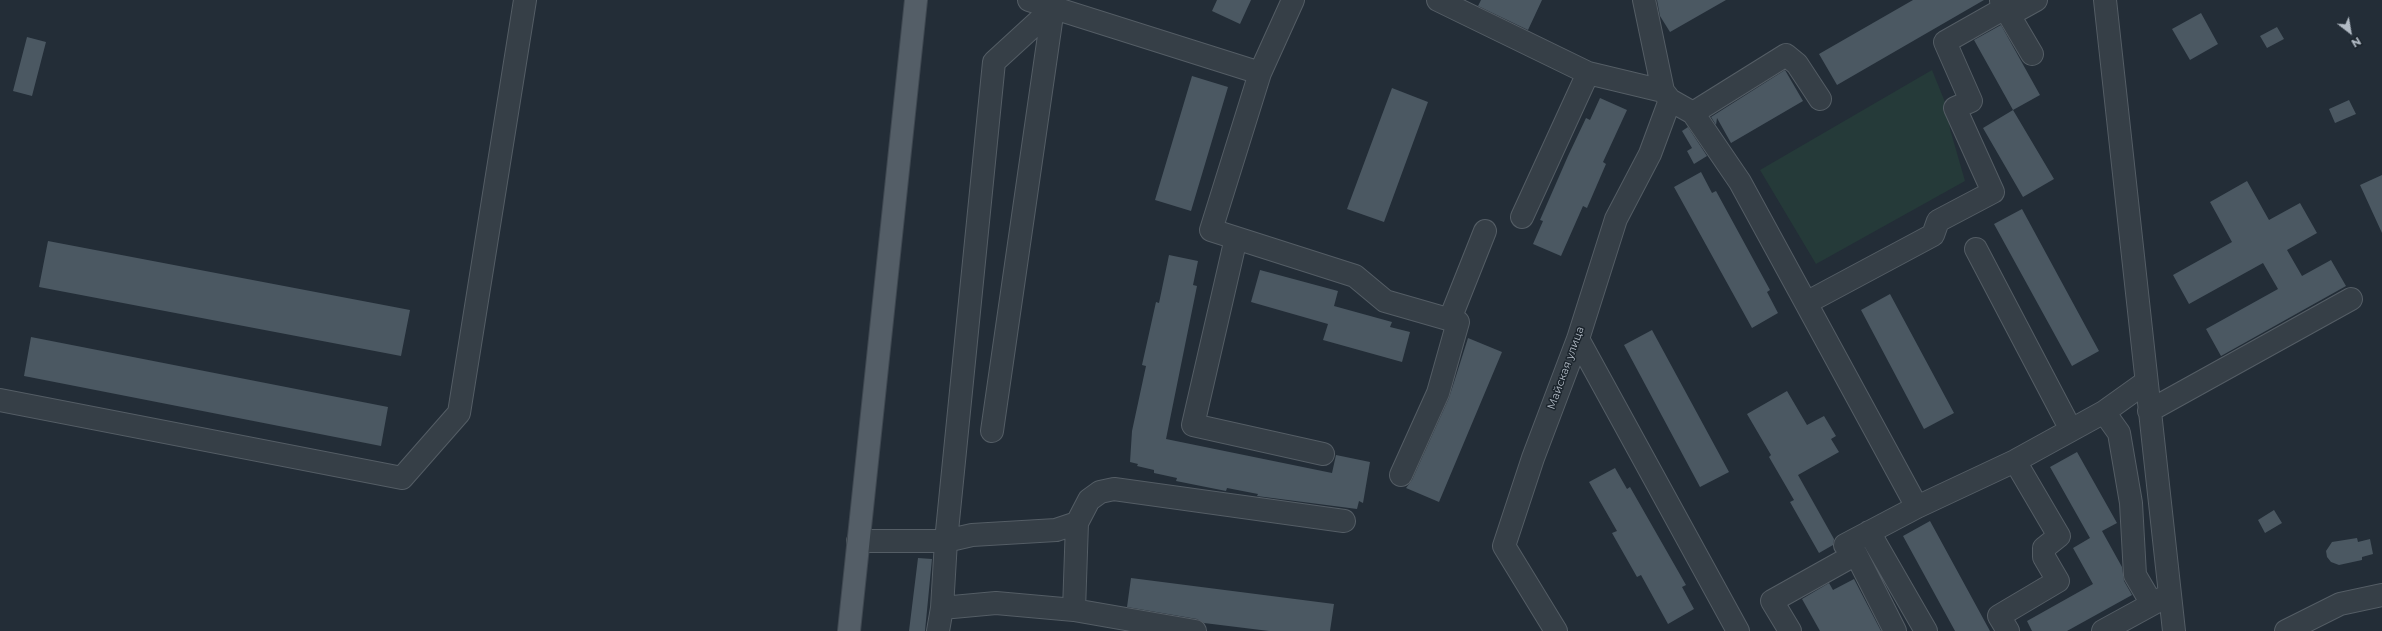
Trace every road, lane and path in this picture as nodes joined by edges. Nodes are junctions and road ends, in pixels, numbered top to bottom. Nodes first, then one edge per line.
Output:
1 (525, 0) edge
2 (916, 0) edge
3 (1029, 0) edge
4 (1293, 0) edge
5 (1438, 0) edge
6 (1644, 0) edge
7 (2036, 0) edge
8 (2105, 0) edge
9 (1053, 8) junction
10 (2005, 8) edge
11 (2032, 54) dead end
12 (1260, 73) junction
13 (1588, 73) junction
14 (1667, 96) junction
15 (1820, 99) dead end
16 (1693, 113) junction
17 (1522, 217) dead end
18 (1485, 231) dead end
19 (1236, 238) junction
20 (1976, 249) dead end
21 (2352, 299) dead end
22 (1806, 302) junction
23 (1450, 319) junction
24 (1578, 339) junction
25 (2146, 382) junction
26 (0, 400) edge
27 (2150, 411) junction
28 (2104, 412) junction
29 (2071, 430) junction
30 (992, 431) dead end
31 (1323, 454) dead end
32 (2015, 461) junction
33 (1401, 475) dead end
34 (1917, 507) junction
35 (1344, 522) dead end
36 (1077, 523) junction
37 (1869, 532) junction
38 (858, 541) junction
39 (946, 541) junction
40 (1856, 554) junction
41 (2382, 595) edge
42 (2161, 599) junction
43 (942, 608) junction
44 (1074, 610) junction
45 (849, 631) edge
46 (938, 631) edge
47 (1189, 631) edge
48 (1556, 631) edge
49 (1738, 631) edge
50 (1790, 631) edge
51 (1895, 631) edge
52 (1926, 631) edge
53 (2008, 631) edge
54 (2103, 631) edge
55 (2174, 631) edge
56 (2286, 631) edge

1 - 26 street
2 - 38 main road
3 - 9 street
4 - 12 street
5 - 13 street
6 - 14 street
7 - 10 street
8 - 25 street
9 - 12 street
9 - 30 street
9 - 39 street
10 - 11 street
10 - 22 street
12 - 19 street
13 - 14 street
13 - 17 street
14 - 16 street
14 - 24 street, Майская улица
15 - 16 street
16 - 22 street
18 - 23 street
19 - 23 street
19 - 31 street
20 - 29 street
21 - 27 street
22 - 34 street
23 - 33 street
24 - 48 street, Майская улица
24 - 49 street
25 - 27 street
25 - 28 street
27 - 42 street
28 - 29 street
28 - 42 street
29 - 32 street
32 - 34 street
32 - 53 street
34 - 37 street
35 - 36 street
36 - 39 street
36 - 44 street
37 - 40 street
37 - 52 street
38 - 39 street
38 - 45 main road
39 - 43 street
40 - 50 street
40 - 51 street
41 - 56 street
42 - 54 street
42 - 55 street
43 - 44 street
43 - 46 street
44 - 47 street

